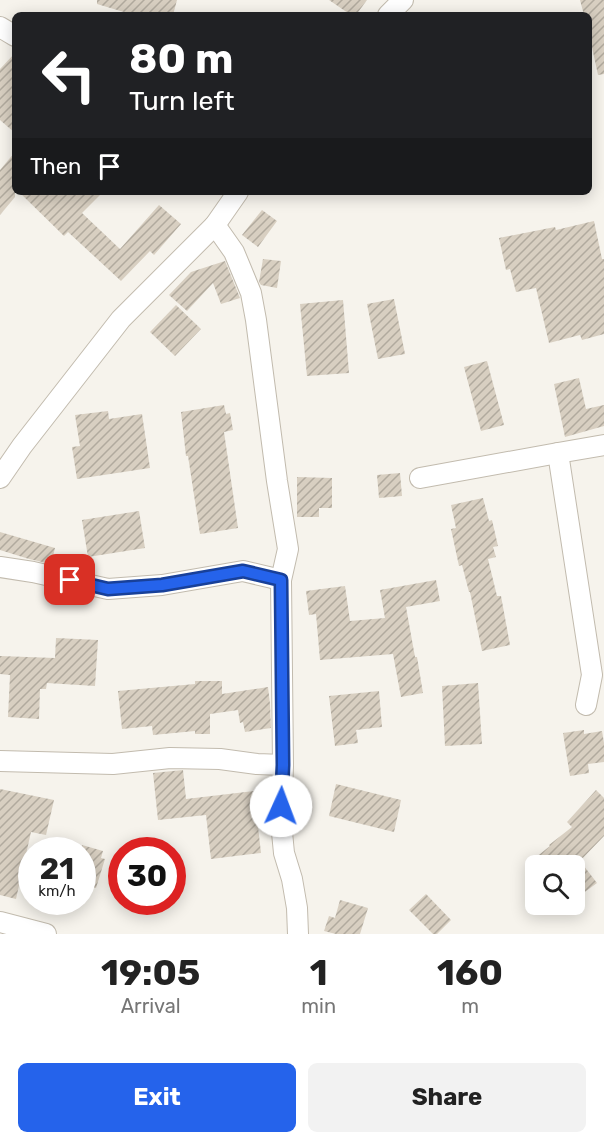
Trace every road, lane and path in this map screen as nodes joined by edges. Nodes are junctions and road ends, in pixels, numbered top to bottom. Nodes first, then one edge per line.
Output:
1 (403, 0) edge
2 (391, 12) edge
3 (236, 195) edge
4 (215, 225) junction
5 (604, 445) edge
6 (558, 453) junction
7 (0, 478) edge
8 (420, 478) dead end
9 (0, 567) edge
10 (281, 580) junction
11 (586, 705) dead end
12 (0, 761) edge
13 (283, 765) junction
14 (0, 922) edge
15 (46, 934) edge
16 (298, 934) edge

1 - 2 street
3 - 4 street
4 - 7 street
4 - 10 street
5 - 6 street
6 - 8 street
6 - 11 street
9 - 10 street
10 - 13 street
12 - 13 street
13 - 16 street
14 - 15 street

